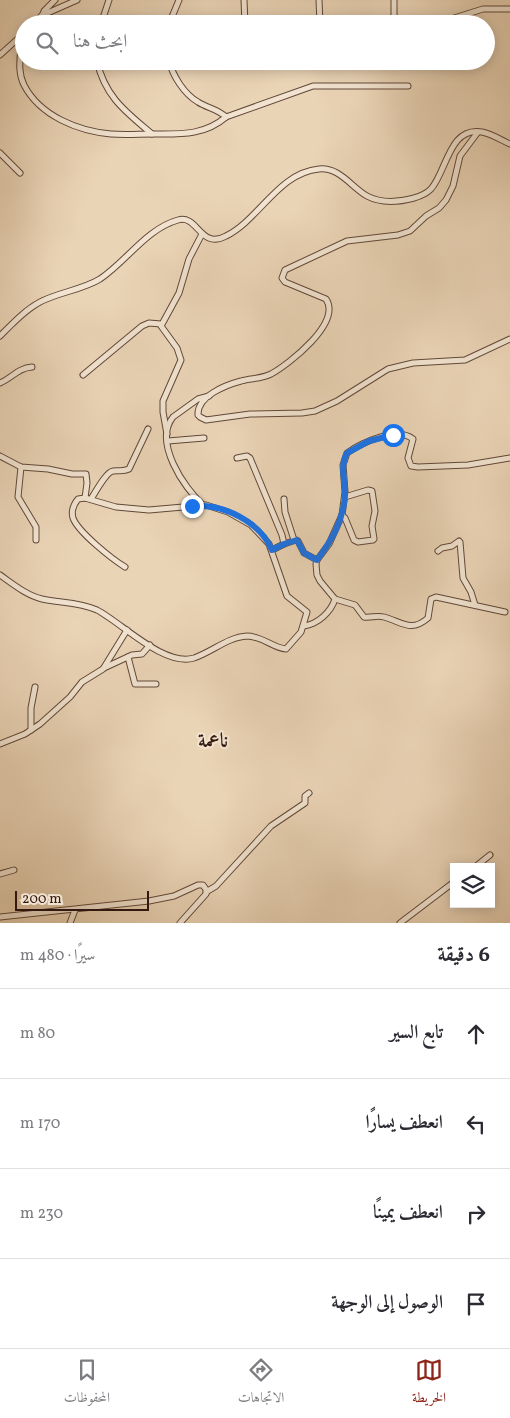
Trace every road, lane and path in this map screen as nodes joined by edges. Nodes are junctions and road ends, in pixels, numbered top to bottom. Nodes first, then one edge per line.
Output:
1 (55, 0) edge
2 (77, 0) edge
3 (109, 0) edge
4 (179, 0) edge
5 (244, 0) edge
6 (319, 0) edge
7 (394, 0) edge
8 (510, 9) edge
9 (43, 14) joint
10 (104, 15) edge
11 (173, 15) edge
12 (245, 15) edge
13 (320, 15) edge
14 (394, 15) edge
15 (463, 15) edge
16 (15, 42) edge
17 (0, 55) edge
18 (20, 70) edge
19 (100, 70) edge
20 (173, 70) edge
21 (408, 86) dead end
22 (226, 117) junction
23 (478, 132) junction
24 (152, 134) junction
25 (510, 144) edge
26 (0, 153) edge
27 (20, 173) dead end
28 (202, 234) junction
29 (162, 324) junction
30 (0, 336) edge
31 (510, 339) edge
32 (32, 367) dead end
33 (83, 375) dead end
34 (0, 383) edge
35 (209, 396) junction
36 (148, 429) dead end
37 (167, 434) junction
38 (204, 438) dead end
39 (168, 441) junction
40 (0, 456) edge
41 (237, 458) dead end
42 (510, 458) edge
43 (22, 467) junction
44 (345, 497) junction
45 (88, 498) junction
46 (284, 499) dead end
47 (202, 505) junction
48 (342, 515) junction
49 (36, 540) dead end
50 (294, 540) junction
51 (284, 544) junction
52 (272, 550) junction
53 (438, 551) dead end
54 (317, 560) junction
55 (125, 567) dead end
56 (0, 575) edge
57 (335, 599) junction
58 (475, 605) junction
59 (505, 612) dead end
60 (304, 626) junction
61 (127, 630) junction
62 (150, 645) junction
63 (128, 657) junction
64 (103, 669) junction
65 (156, 684) dead end
66 (35, 687) dead end
67 (31, 730) junction
68 (0, 743) edge
69 (309, 792) dead end
70 (490, 855) dead end
71 (480, 863) edge
72 (14, 870) dead end
73 (0, 874) edge
74 (450, 885) edge
75 (206, 892) junction
76 (75, 910) junction
77 (0, 917) edge
78 (70, 923) edge
79 (180, 923) edge
80 (400, 923) edge

1 - 9 street
2 - 9 street
3 - 10 street
4 - 11 street
5 - 12 street
6 - 13 street
7 - 14 street
8 - 15 street
16 - 17 street
18 - 24 street
19 - 24 street
20 - 22 street
21 - 22 street
22 - 24 street
23 - 25 street
23 - 28 street
23 - 35 street
26 - 27 street
28 - 29 street
28 - 30 street
29 - 33 street
29 - 37 street
31 - 35 street
32 - 34 street
35 - 37 street
36 - 45 street
37 - 39 street
38 - 39 street
39 - 47 street
40 - 43 street
41 - 51 street
42 - 44 street
43 - 45 street
43 - 49 street
44 - 48 street
44 - 48 street
45 - 47 street
45 - 55 street
46 - 50 street
47 - 52 street
48 - 54 street
50 - 51 street
50 - 54 street
51 - 52 street
52 - 60 street
53 - 58 street
54 - 57 street
56 - 61 street
57 - 58 street
57 - 60 street
58 - 59 street
60 - 62 street
61 - 62 street
61 - 64 street
62 - 63 street
63 - 64 street
63 - 65 street
64 - 67 street
66 - 67 street
67 - 68 street
69 - 75 street
70 - 71 street
72 - 73 street
74 - 80 street
75 - 76 street
75 - 79 street
76 - 77 street
76 - 78 street

